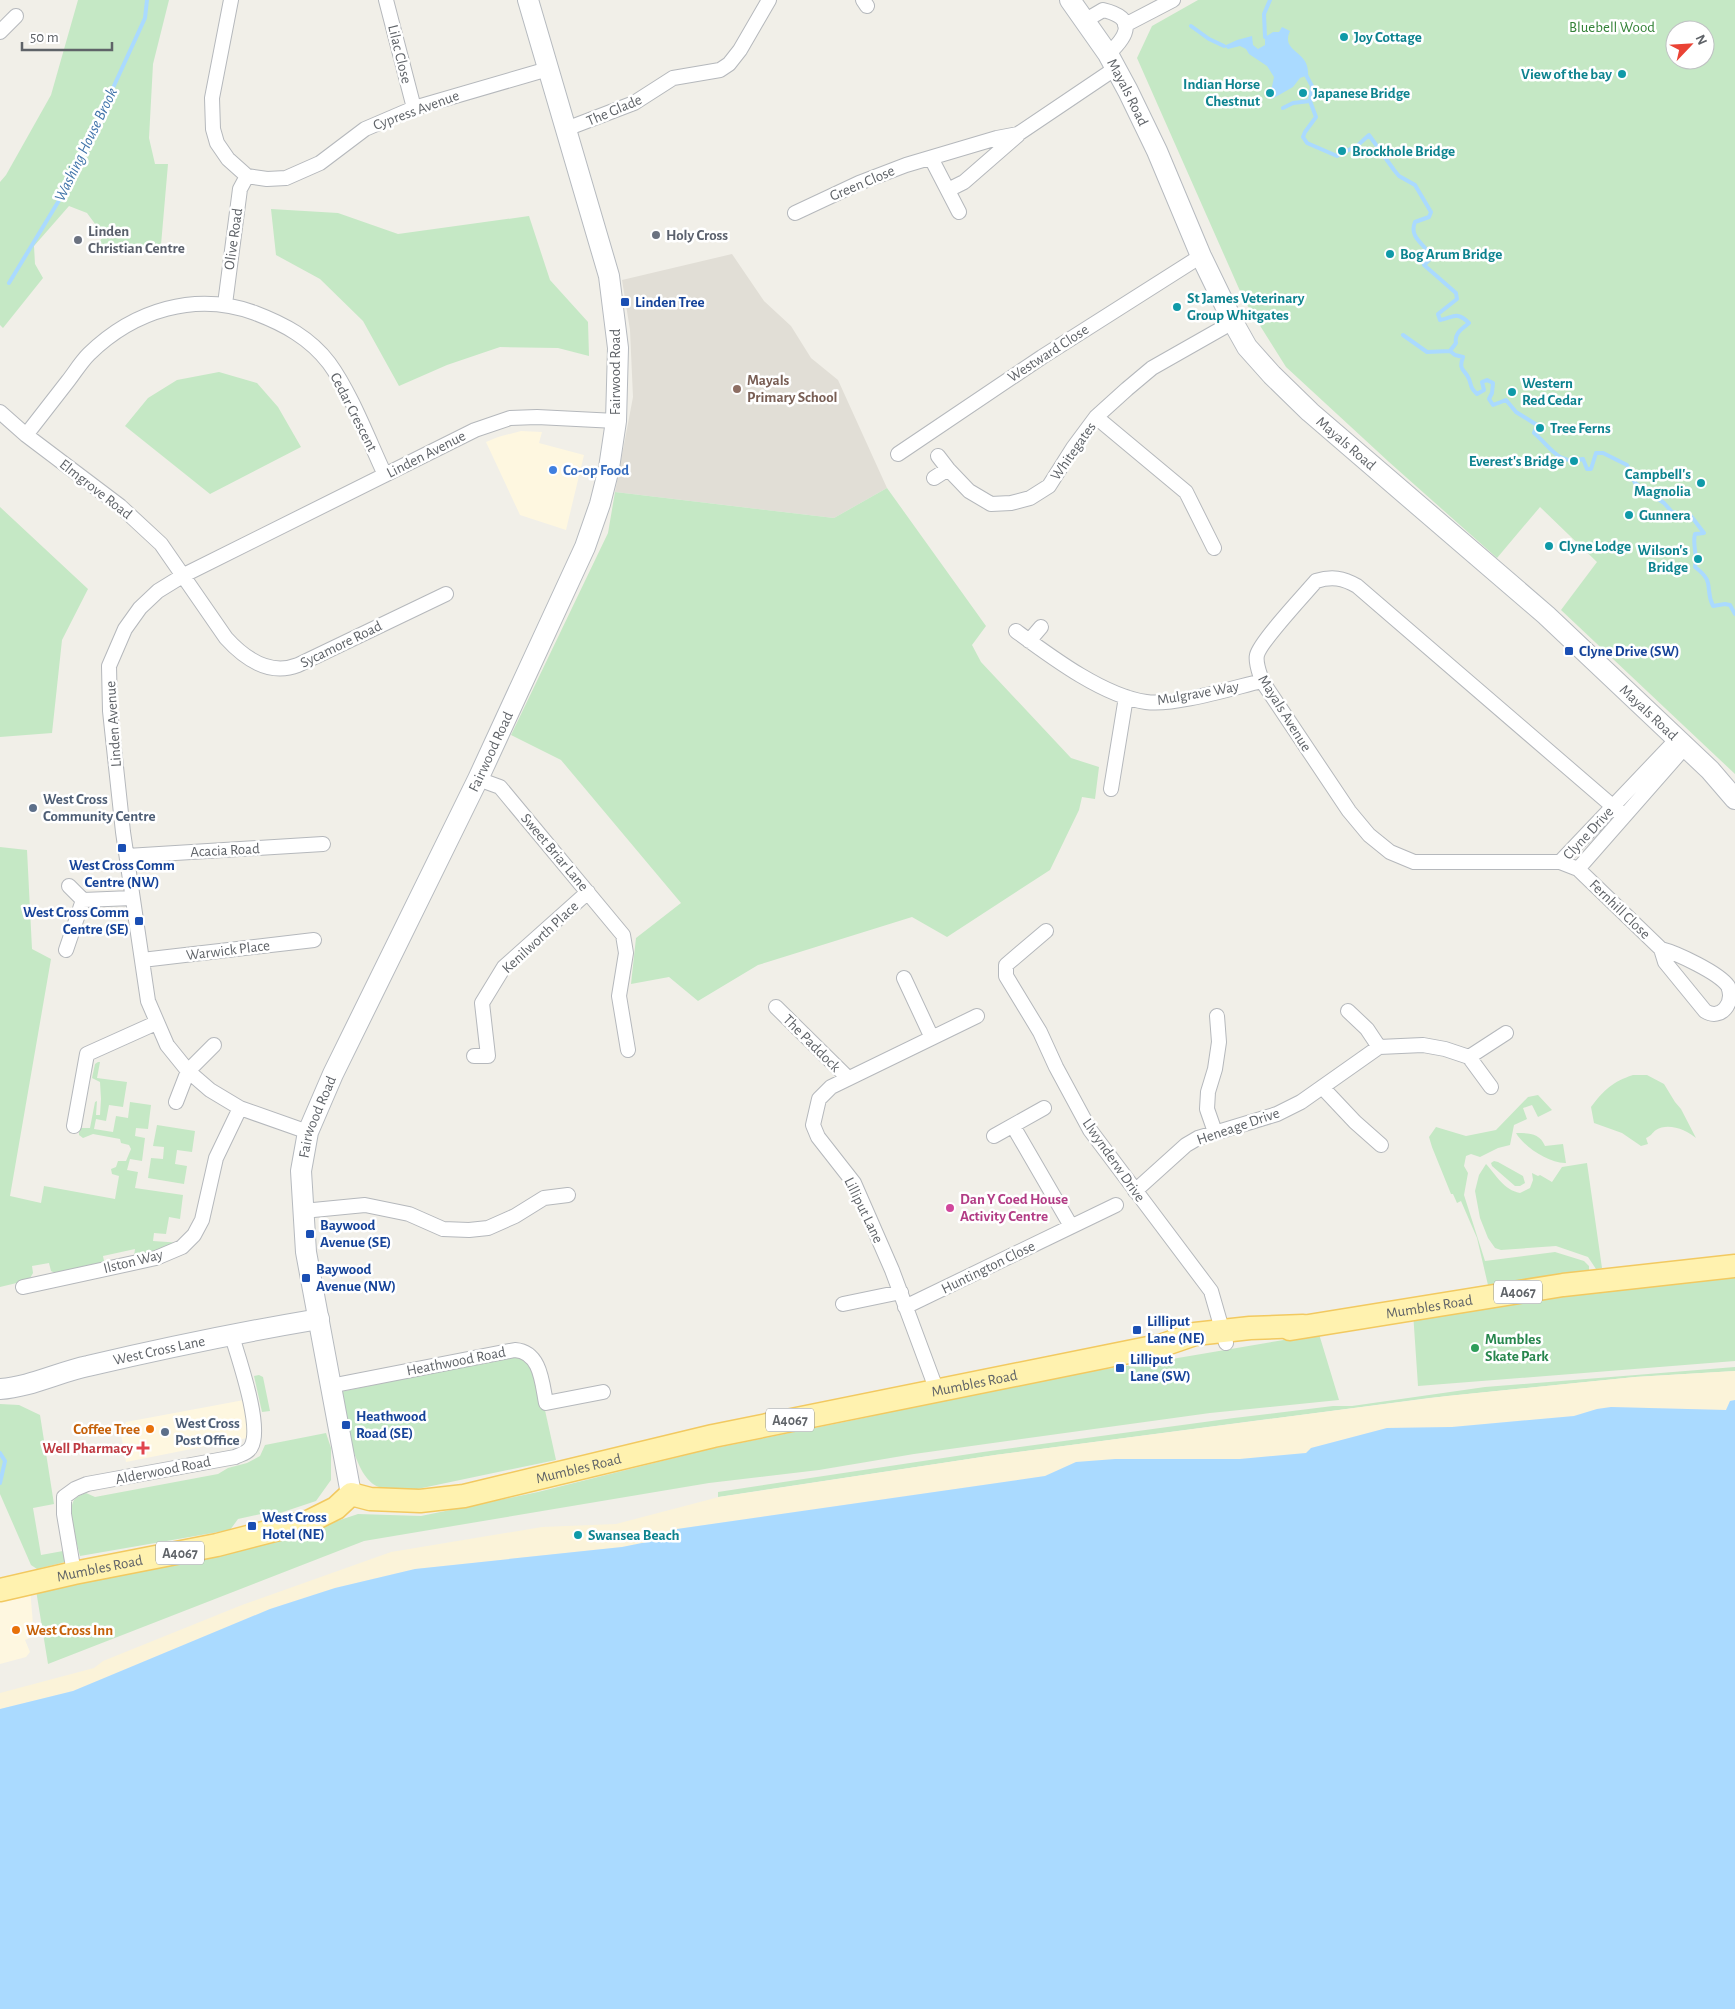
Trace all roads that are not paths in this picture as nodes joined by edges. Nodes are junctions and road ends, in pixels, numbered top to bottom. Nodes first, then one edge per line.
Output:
1 (231, 0) edge
2 (386, 0) edge
3 (528, 0) edge
4 (769, 0) edge
5 (1070, 0) edge
6 (1173, 0) edge
7 (1096, 10) edge
8 (9, 17) edge
9 (1125, 26) junction
10 (0, 32) edge
11 (1112, 61) junction
12 (548, 68) junction
13 (414, 108) junction
14 (566, 129) junction
15 (1018, 134) junction
16 (930, 158) junction
17 (247, 176) junction
18 (948, 190) junction
19 (959, 212) dead end
20 (795, 213) dead end
21 (1201, 256) junction
22 (225, 304) junction
23 (1233, 322) junction
24 (0, 412) edge
25 (1096, 417) junction
26 (616, 421) junction
27 (26, 435) junction
28 (898, 454) dead end
29 (938, 456) dead end
30 (948, 468) junction
31 (385, 475) junction
32 (934, 478) dead end
33 (1214, 548) dead end
34 (184, 575) junction
35 (446, 594) dead end
36 (1041, 627) dead end
37 (1016, 631) dead end
38 (1029, 641) junction
39 (1262, 681) junction
40 (1126, 697) junction
41 (1681, 743) junction
42 (478, 779) junction
43 (1111, 789) dead end
44 (1735, 799) edge
45 (1613, 806) junction
46 (1624, 816) junction
47 (323, 844) dead end
48 (127, 856) junction
49 (1560, 862) junction
50 (1578, 869) junction
51 (69, 886) dead end
52 (588, 892) junction
53 (132, 898) junction
54 (83, 900) junction
55 (1046, 931) dead end
56 (314, 940) dead end
57 (1661, 949) junction
58 (66, 950) dead end
59 (142, 960) junction
60 (904, 978) dead end
61 (776, 1007) dead end
62 (1348, 1011) dead end
63 (977, 1016) dead end
64 (1216, 1016) dead end
65 (156, 1023) junction
66 (1506, 1033) dead end
67 (932, 1038) junction
68 (214, 1045) dead end
69 (1379, 1047) junction
70 (628, 1050) dead end
71 (474, 1056) dead end
72 (1469, 1057) junction
73 (188, 1071) junction
74 (848, 1078) junction
75 (1322, 1087) junction
76 (1491, 1088) dead end
77 (176, 1102) dead end
78 (240, 1108) junction
79 (1044, 1108) dead end
80 (74, 1126) dead end
81 (1013, 1126) junction
82 (308, 1132) junction
83 (1215, 1132) junction
84 (994, 1136) dead end
85 (1381, 1144) dead end
86 (1135, 1191) junction
87 (568, 1195) dead end
88 (1116, 1205) dead end
89 (302, 1211) junction
90 (1071, 1226) junction
91 (1735, 1266) edge
92 (23, 1287) dead end
93 (900, 1292) junction
94 (843, 1304) dead end
95 (905, 1307) junction
96 (319, 1318) junction
97 (231, 1334) junction
98 (1224, 1337) junction
99 (330, 1386) junction
100 (0, 1389) edge
101 (937, 1391) junction
102 (603, 1392) dead end
103 (351, 1494) junction
104 (74, 1573) junction
105 (0, 1590) edge

1 - 17 street
2 - 13 street, Lilac Close
3 - 12 street, Fairwood Road
4 - 14 street, The Glade
5 - 7 street, Mayals Road
6 - 9 street
7 - 9 street
7 - 11 street, Mayals Road
8 - 10 street
9 - 11 street, Green Close
11 - 15 street, Green Close
11 - 21 street, Mayals Road
12 - 13 street, Cypress Avenue
12 - 14 street, Fairwood Road
13 - 17 street, Cypress Avenue
14 - 26 street, Fairwood Road
15 - 16 street, Green Close
15 - 18 street, Green Close
16 - 18 street
16 - 20 street, Green Close
17 - 22 street, Olive Road
18 - 19 street
21 - 23 street, Mayals Road
21 - 28 street, Westward Close
22 - 27 street, Cedar Crescent
22 - 31 street, Cedar Crescent
23 - 25 street, Whitegates
23 - 41 street, Mayals Road
24 - 27 street, Elmgrove Road
25 - 30 street, Whitegates
25 - 33 street, Whitegates
26 - 31 street, Linden Avenue
26 - 42 street, Fairwood Road
27 - 34 street, Elmgrove Road
29 - 30 street, Whitegates
30 - 32 street
31 - 34 street, Linden Avenue
34 - 35 street, Sycamore Road
34 - 48 street, Linden Avenue
36 - 38 street
37 - 38 street, Mulgrave Way
38 - 40 street, Mulgrave Way
39 - 40 street, Mulgrave Way
39 - 45 street, Mayals Avenue
39 - 49 street, Mayals Avenue
40 - 43 street
41 - 44 street, Mayals Road
41 - 45 street, Clyne Drive
41 - 46 street, Clyne Drive
42 - 52 street, Sweet Briar Lane
42 - 82 street, Fairwood Road
45 - 46 street, Mayals Avenue
45 - 49 street, Clyne Drive
46 - 50 street, Clyne Drive
47 - 48 street, Acacia Road
48 - 53 street, Linden Avenue
49 - 50 street, Clyne Drive
50 - 57 street, Fernhill Close
51 - 54 street
52 - 70 street, Sweet Briar Lane
52 - 71 street, Kenilworth Place
53 - 54 street
53 - 59 street, Linden Avenue
54 - 58 street
55 - 86 street, Llwynderw Drive
56 - 59 street, Warwick Place
57 - 57 street, Fernhill Close
59 - 65 street, Linden Avenue
60 - 67 street
61 - 74 street, The Paddock
62 - 69 street
63 - 67 street, Lilliput Lane
64 - 83 street
65 - 73 street, Linden Avenue
65 - 80 street
66 - 72 street
67 - 74 street, Lilliput Lane
68 - 73 street
69 - 72 street
69 - 75 street, Heneage Drive
72 - 76 street
73 - 77 street
73 - 78 street, Linden Avenue
74 - 93 street, Lilliput Lane
75 - 83 street, Heneage Drive
75 - 85 street
78 - 82 street, Linden Avenue
78 - 92 street, Ilston Way
79 - 81 street
81 - 84 street
81 - 90 street
82 - 89 street, Fairwood Road
83 - 86 street, Heneage Drive
86 - 98 street, Llwynderw Drive
87 - 89 street
88 - 90 street, Huntington Close
89 - 96 street, Fairwood Road
90 - 95 street, Huntington Close
91 - 98 main road, Mumbles Road / A4067
93 - 94 street
93 - 95 street, Lilliput Lane
95 - 101 street, Lilliput Lane
96 - 97 street, West Cross Lane
96 - 99 street, Fairwood Road
97 - 100 street, West Cross Lane
97 - 104 street, Alderwood Road
98 - 101 main road, Mumbles Road / A4067
99 - 102 street, Heathwood Road
99 - 103 street, Fairwood Road
101 - 103 main road, Mumbles Road / A4067
103 - 104 main road, Mumbles Road / A4067
104 - 105 main road, Mumbles Road / A4067

